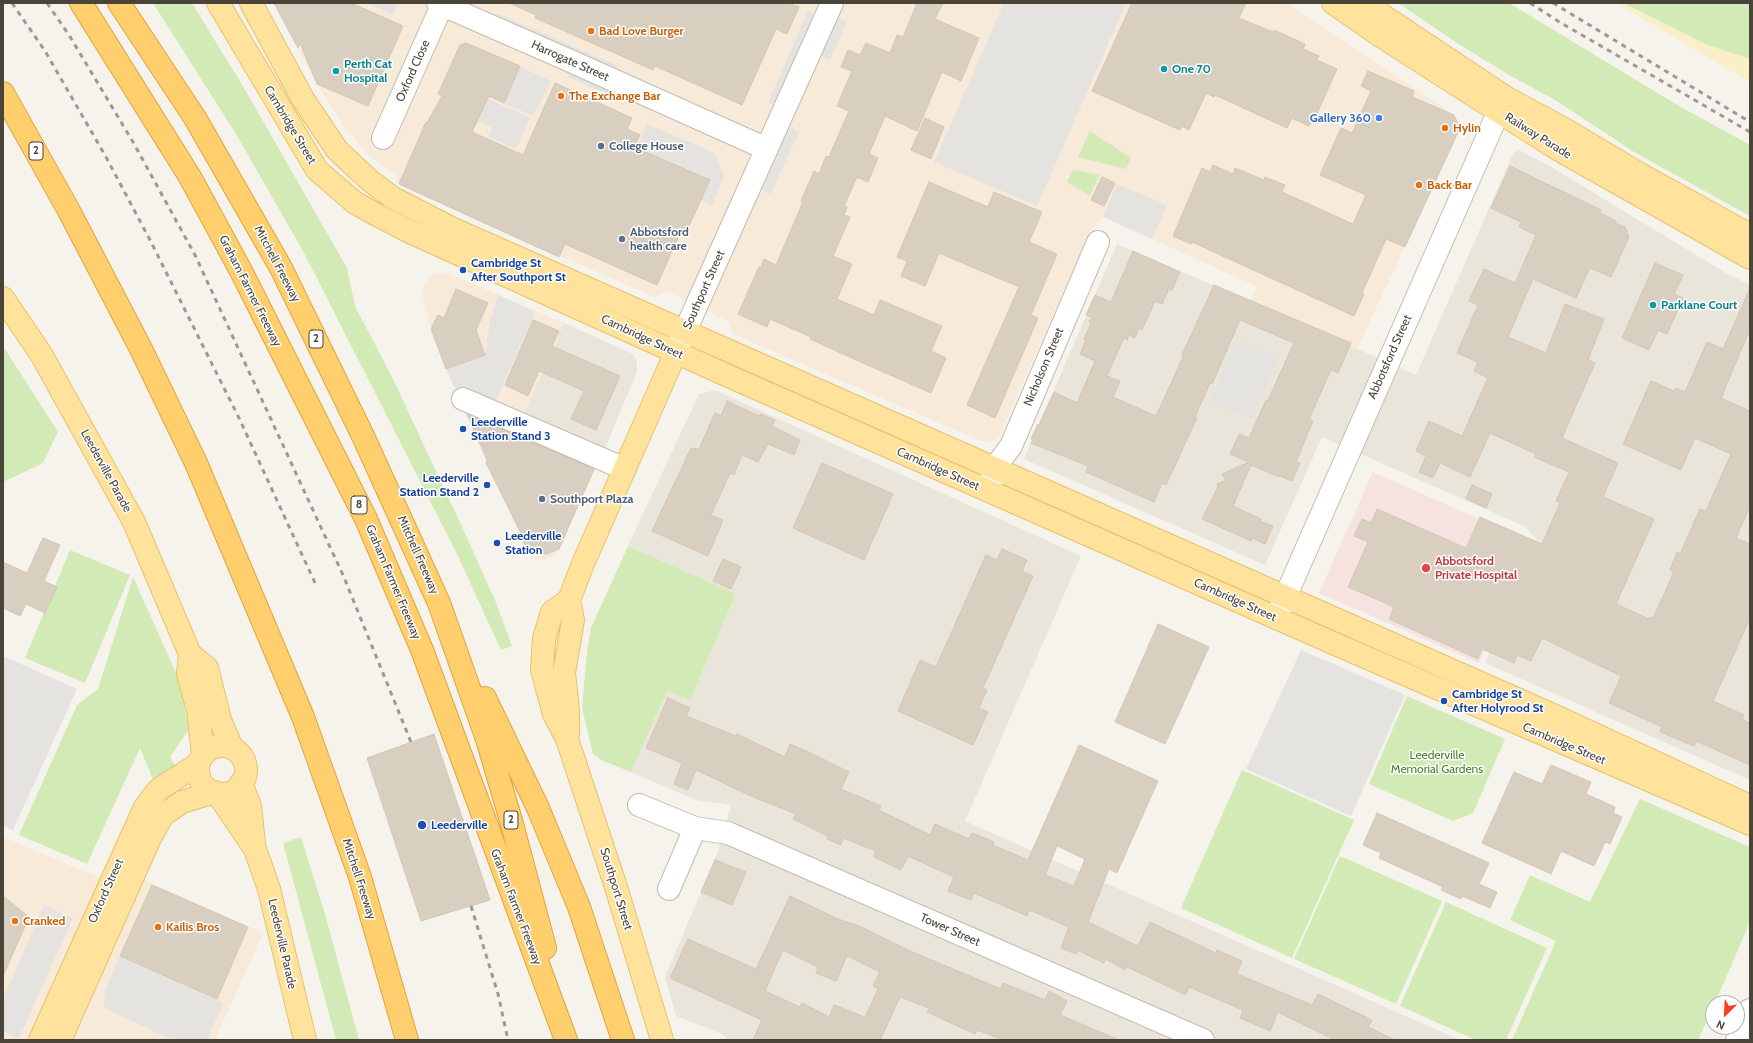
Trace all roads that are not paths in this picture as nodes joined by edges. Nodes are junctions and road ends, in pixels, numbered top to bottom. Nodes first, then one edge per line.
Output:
1 (81, 3) edge
2 (119, 3) edge
3 (218, 3) edge
4 (251, 3) edge
5 (832, 3) edge
6 (1333, 3) edge
7 (1364, 3) edge
8 (441, 4) edge
9 (3, 93) edge
10 (1502, 104) junction
11 (383, 138) dead end
12 (767, 150) junction
13 (1750, 235) edge
14 (1098, 242) dead end
15 (1750, 258) edge
16 (3, 298) edge
17 (686, 331) junction
18 (676, 352) junction
19 (462, 399) dead end
20 (625, 469) junction
21 (995, 470) junction
22 (987, 490) junction
23 (1285, 598) junction
24 (440, 603) junction
25 (1276, 618) junction
26 (190, 654) junction
27 (232, 748) junction
28 (201, 759) junction
29 (242, 783) junction
30 (216, 793) junction
31 (640, 805) dead end
32 (1750, 806) edge
33 (1750, 824) edge
34 (695, 828) junction
35 (255, 849) junction
36 (669, 889) dead end
37 (1750, 1010) edge
38 (40, 1040) edge
39 (60, 1040) edge
40 (304, 1040) edge
41 (407, 1040) edge
42 (566, 1040) edge
43 (570, 1040) edge
44 (623, 1040) edge
45 (662, 1040) edge
46 (1203, 1040) edge
47 (1737, 1040) edge

1 - 42 highway, Graham Farmer Freeway / 8
2 - 24 highway, Mitchell Freeway / 2
3 - 18 main road, Cambridge Street
4 - 17 main road, Cambridge Street
5 - 12 street, Southport Street
6 - 10 main road, Railway Parade
7 - 10 main road, Railway Parade
8 - 11 street, Oxford Close
8 - 12 street, Harrogate Street
9 - 41 highway, Mitchell Freeway / 2
10 - 13 main road, Railway Parade
10 - 15 main road, Railway Parade
10 - 23 street, Abbotsford Street
12 - 17 street, Southport Street
14 - 21 street, Nicholson Street
16 - 26 main road, Leederville Parade
17 - 18 street, Southport Street
17 - 21 main road, Cambridge Street
18 - 20 main road, Southport Street
18 - 22 main road, Cambridge Street
19 - 20 street
20 - 45 main road, Southport Street
21 - 22 street, Nicholson Street
21 - 23 main road, Cambridge Street
22 - 25 main road, Cambridge Street
23 - 25 street, Abbotsford Street
23 - 32 main road, Cambridge Street
24 - 43 highway, Mitchell Freeway / 2
24 - 44 highway
25 - 33 main road, Cambridge Street
26 - 27 main road, Leederville Parade
26 - 28 main road, Leederville Parade
27 - 28 main road
27 - 29 main road
28 - 30 main road
28 - 38 main road, Oxford Street
29 - 30 main road
29 - 35 main road, Leederville Parade
30 - 35 main road, Leederville Parade
30 - 39 main road, Oxford Street
31 - 34 street, Tower Street
34 - 36 street
34 - 46 street, Tower Street
35 - 40 main road, Leederville Parade
37 - 47 street

